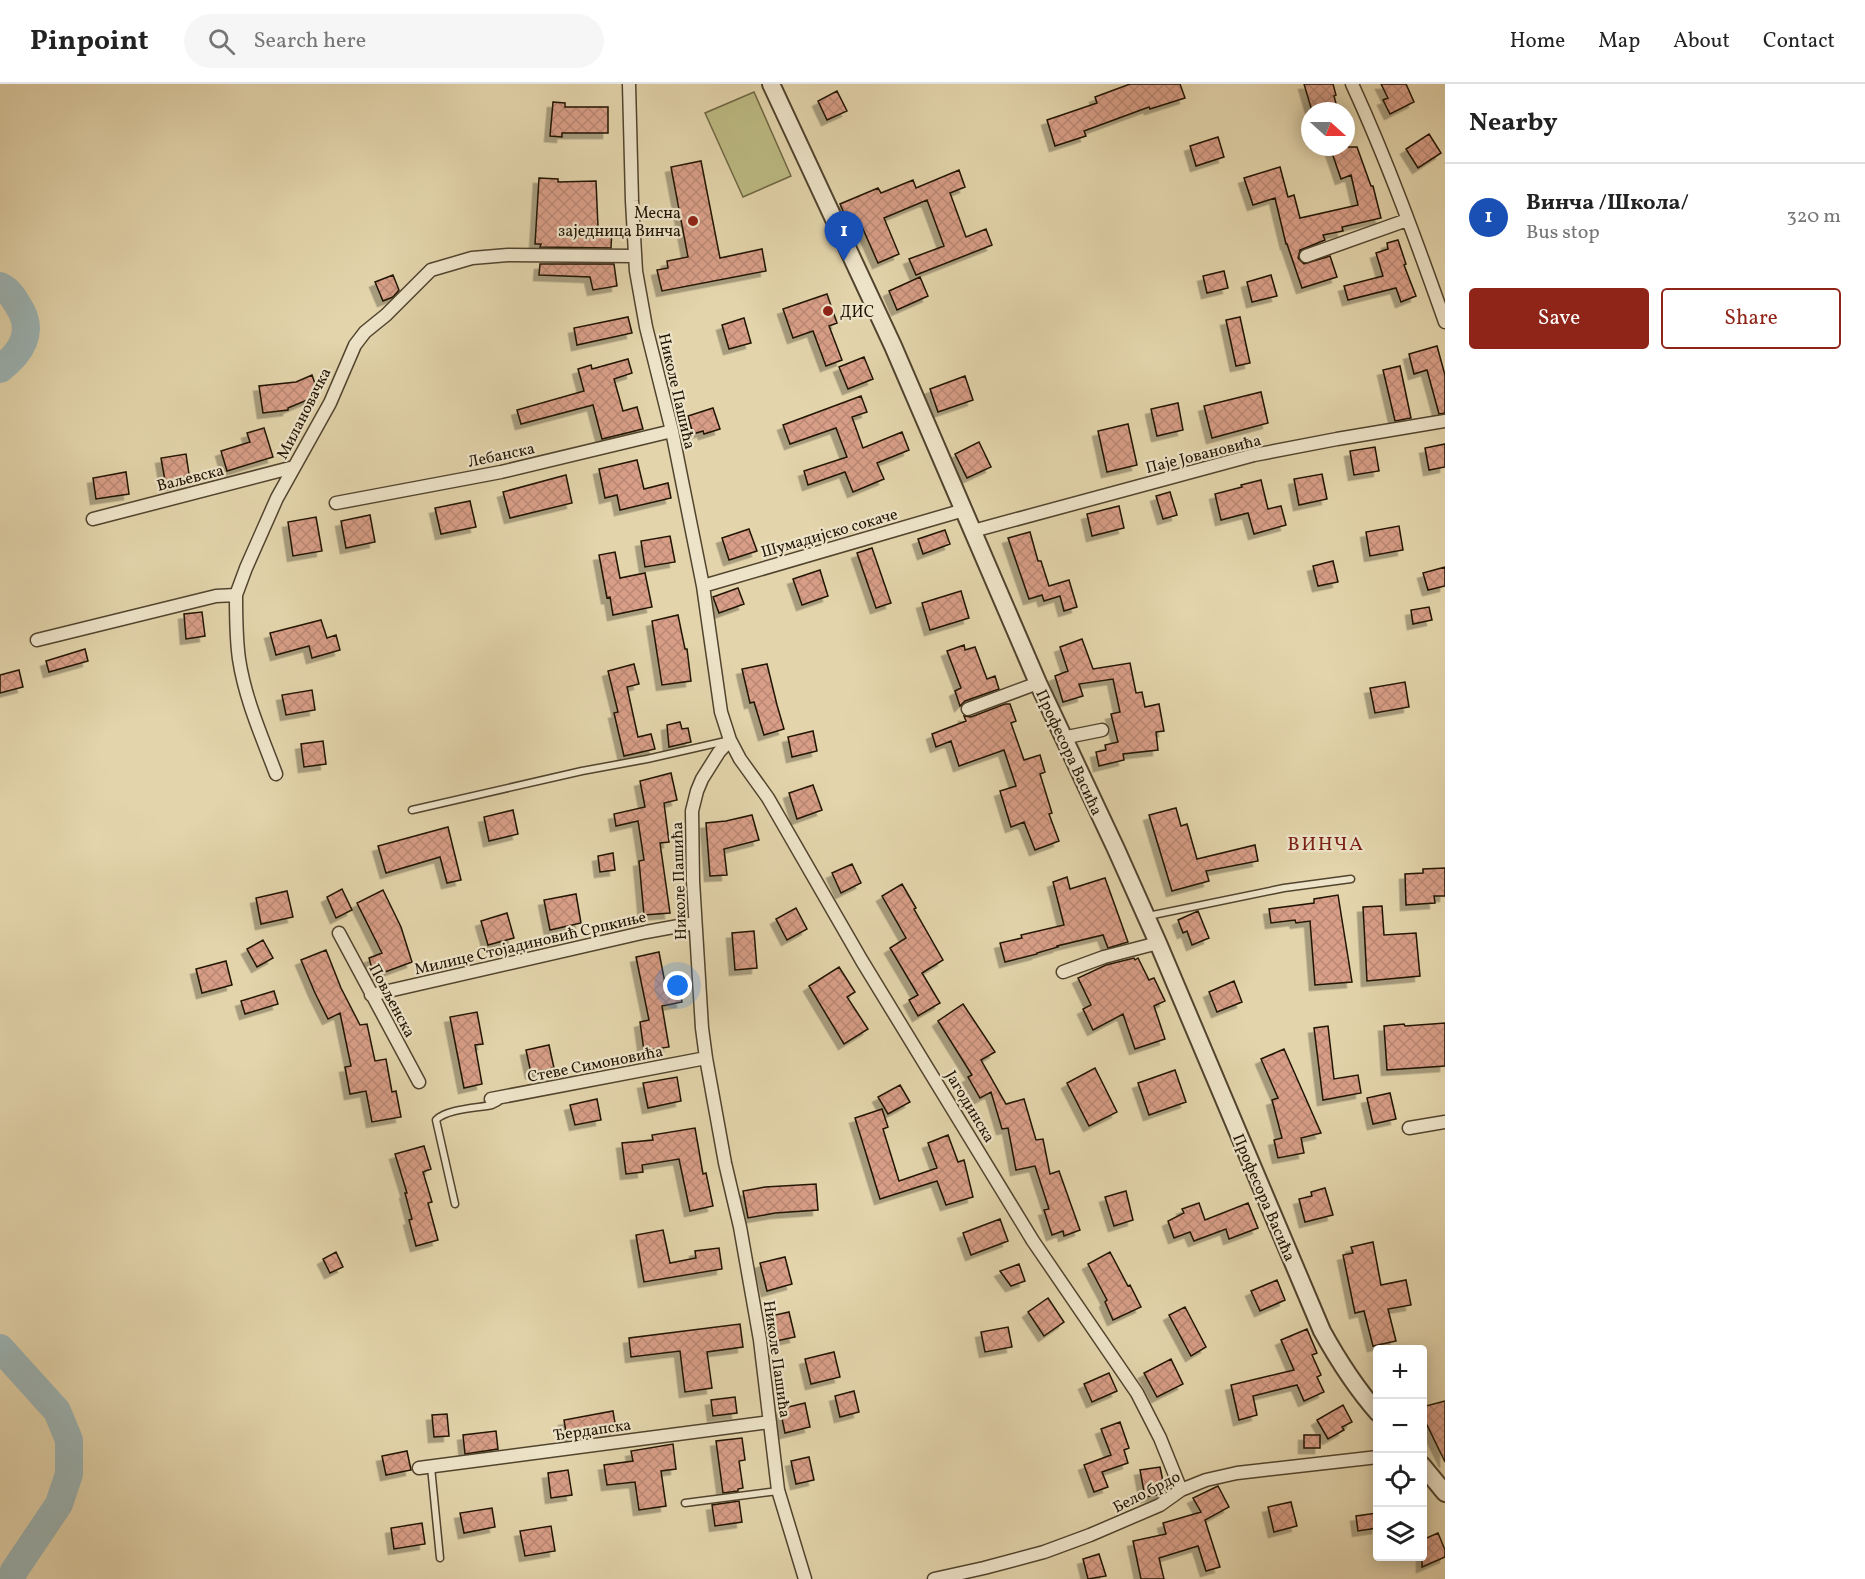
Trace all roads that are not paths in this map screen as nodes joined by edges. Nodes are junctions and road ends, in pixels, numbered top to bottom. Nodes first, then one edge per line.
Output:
1 (629, 84) edge
2 (771, 84) edge
3 (1352, 84) edge
4 (1407, 220) junction
5 (634, 256) junction
6 (1306, 256) dead end
7 (1445, 322) edge
8 (1445, 421) edge
9 (672, 431) junction
10 (294, 467) junction
11 (336, 503) dead end
12 (964, 510) junction
13 (93, 519) dead end
14 (973, 531) junction
15 (703, 586) junction
16 (236, 594) junction
17 (37, 640) dead end
18 (1038, 683) junction
19 (968, 709) dead end
20 (1102, 730) dead end
21 (1062, 738) junction
22 (730, 740) junction
23 (276, 774) dead end
24 (412, 810) dead end
25 (1351, 879) dead end
26 (1146, 916) junction
27 (695, 923) junction
28 (339, 933) dead end
29 (1158, 943) junction
30 (1063, 972) dead end
31 (371, 995) junction
32 (706, 1058) junction
33 (419, 1082) dead end
34 (497, 1098) joint
35 (1445, 1122) edge
36 (1409, 1128) dead end
37 (455, 1204) dead end
38 (1373, 1408) edge
39 (770, 1422) junction
40 (1373, 1457) edge
41 (425, 1467) joint
42 (1427, 1471) edge
43 (778, 1491) junction
44 (1180, 1491) junction
45 (1445, 1493) edge
46 (685, 1503) dead end
47 (440, 1558) dead end
48 (806, 1579) edge
49 (934, 1579) edge

1 - 5 street, Николе Пашића
2 - 12 street, Професора Васића
3 - 4 street
4 - 6 street
4 - 7 street
5 - 9 street, Николе Пашића
5 - 10 street, Милановачка
8 - 14 street, Паје Јовановића
9 - 11 street, Лебанска
9 - 15 street, Николе Пашића
10 - 13 street, Ваљевска
10 - 16 street, Милановачка
12 - 14 street, Професора Васића
12 - 15 street, Шумадијско сокаче
14 - 18 street, Професора Васића
15 - 22 street, Николе Пашића
16 - 17 street
16 - 23 street
18 - 19 street
18 - 21 street, Професора Васића
20 - 21 street
21 - 26 street, Професора Васића
22 - 24 lane
22 - 27 street, Николе Пашића
22 - 44 street, Јагодинска
25 - 26 lane
26 - 29 street, Професора Васића
27 - 31 street, Милице Стојадиновић Српкиње
27 - 32 street, Николе Пашића
28 - 31 street, Повљенска
29 - 30 street
29 - 38 street, Професора Васића
31 - 33 street, Повљенска
32 - 34 street, Стеве Симоновића
32 - 39 street, Николе Пашића
34 - 37 lane
35 - 36 street
39 - 41 street, Ђердапска
39 - 43 street, Николе Пашића
40 - 44 street, Бело брдо
41 - 47 lane
42 - 45 street
43 - 46 lane
43 - 48 street, Николе Пашића
44 - 49 street, Бело брдо

